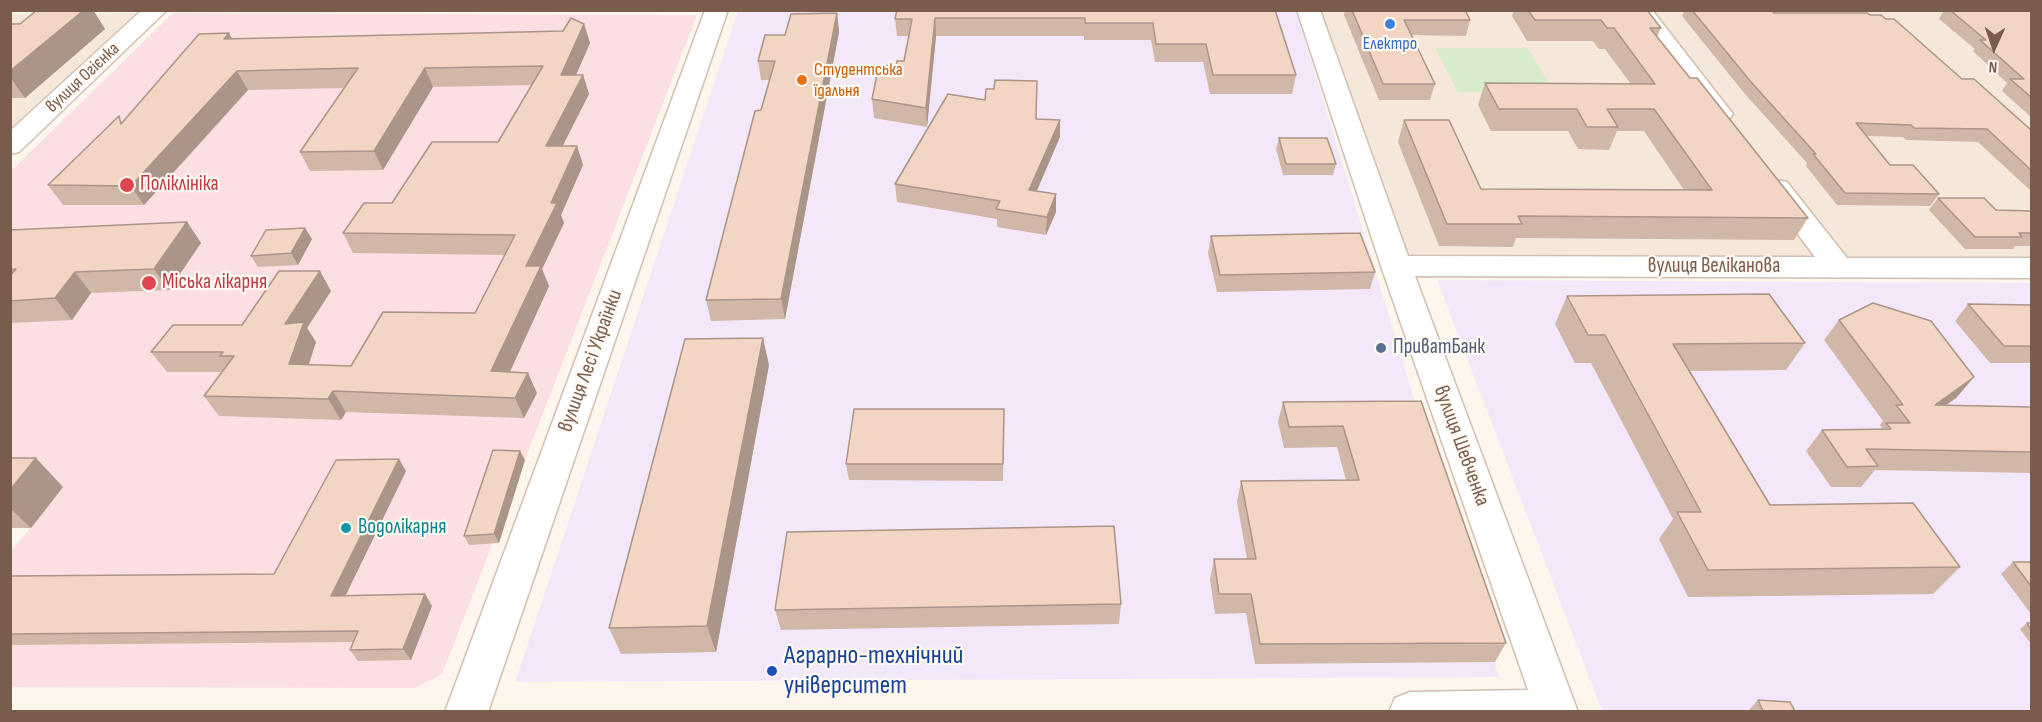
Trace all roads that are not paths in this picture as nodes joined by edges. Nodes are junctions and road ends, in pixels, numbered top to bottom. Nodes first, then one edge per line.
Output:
1 (156, 10) edge
2 (717, 10) edge
3 (1308, 10) edge
4 (1640, 10) edge
5 (1732, 130) edge
6 (10, 146) edge
7 (1760, 166) edge
8 (1396, 266) junction
9 (1838, 267) junction
10 (2031, 268) edge
11 (466, 711) edge
12 (1410, 711) edge
13 (1557, 711) edge

1 - 6 street, вулиця Огієнка
2 - 11 street, вулиця Лесі Українки
3 - 8 street, вулиця Шевченка
4 - 5 street
7 - 9 street
8 - 9 street, вулиця Веліканова
8 - 13 street, вулиця Шевченка
9 - 10 street, вулиця Веліканова
12 - 13 street

